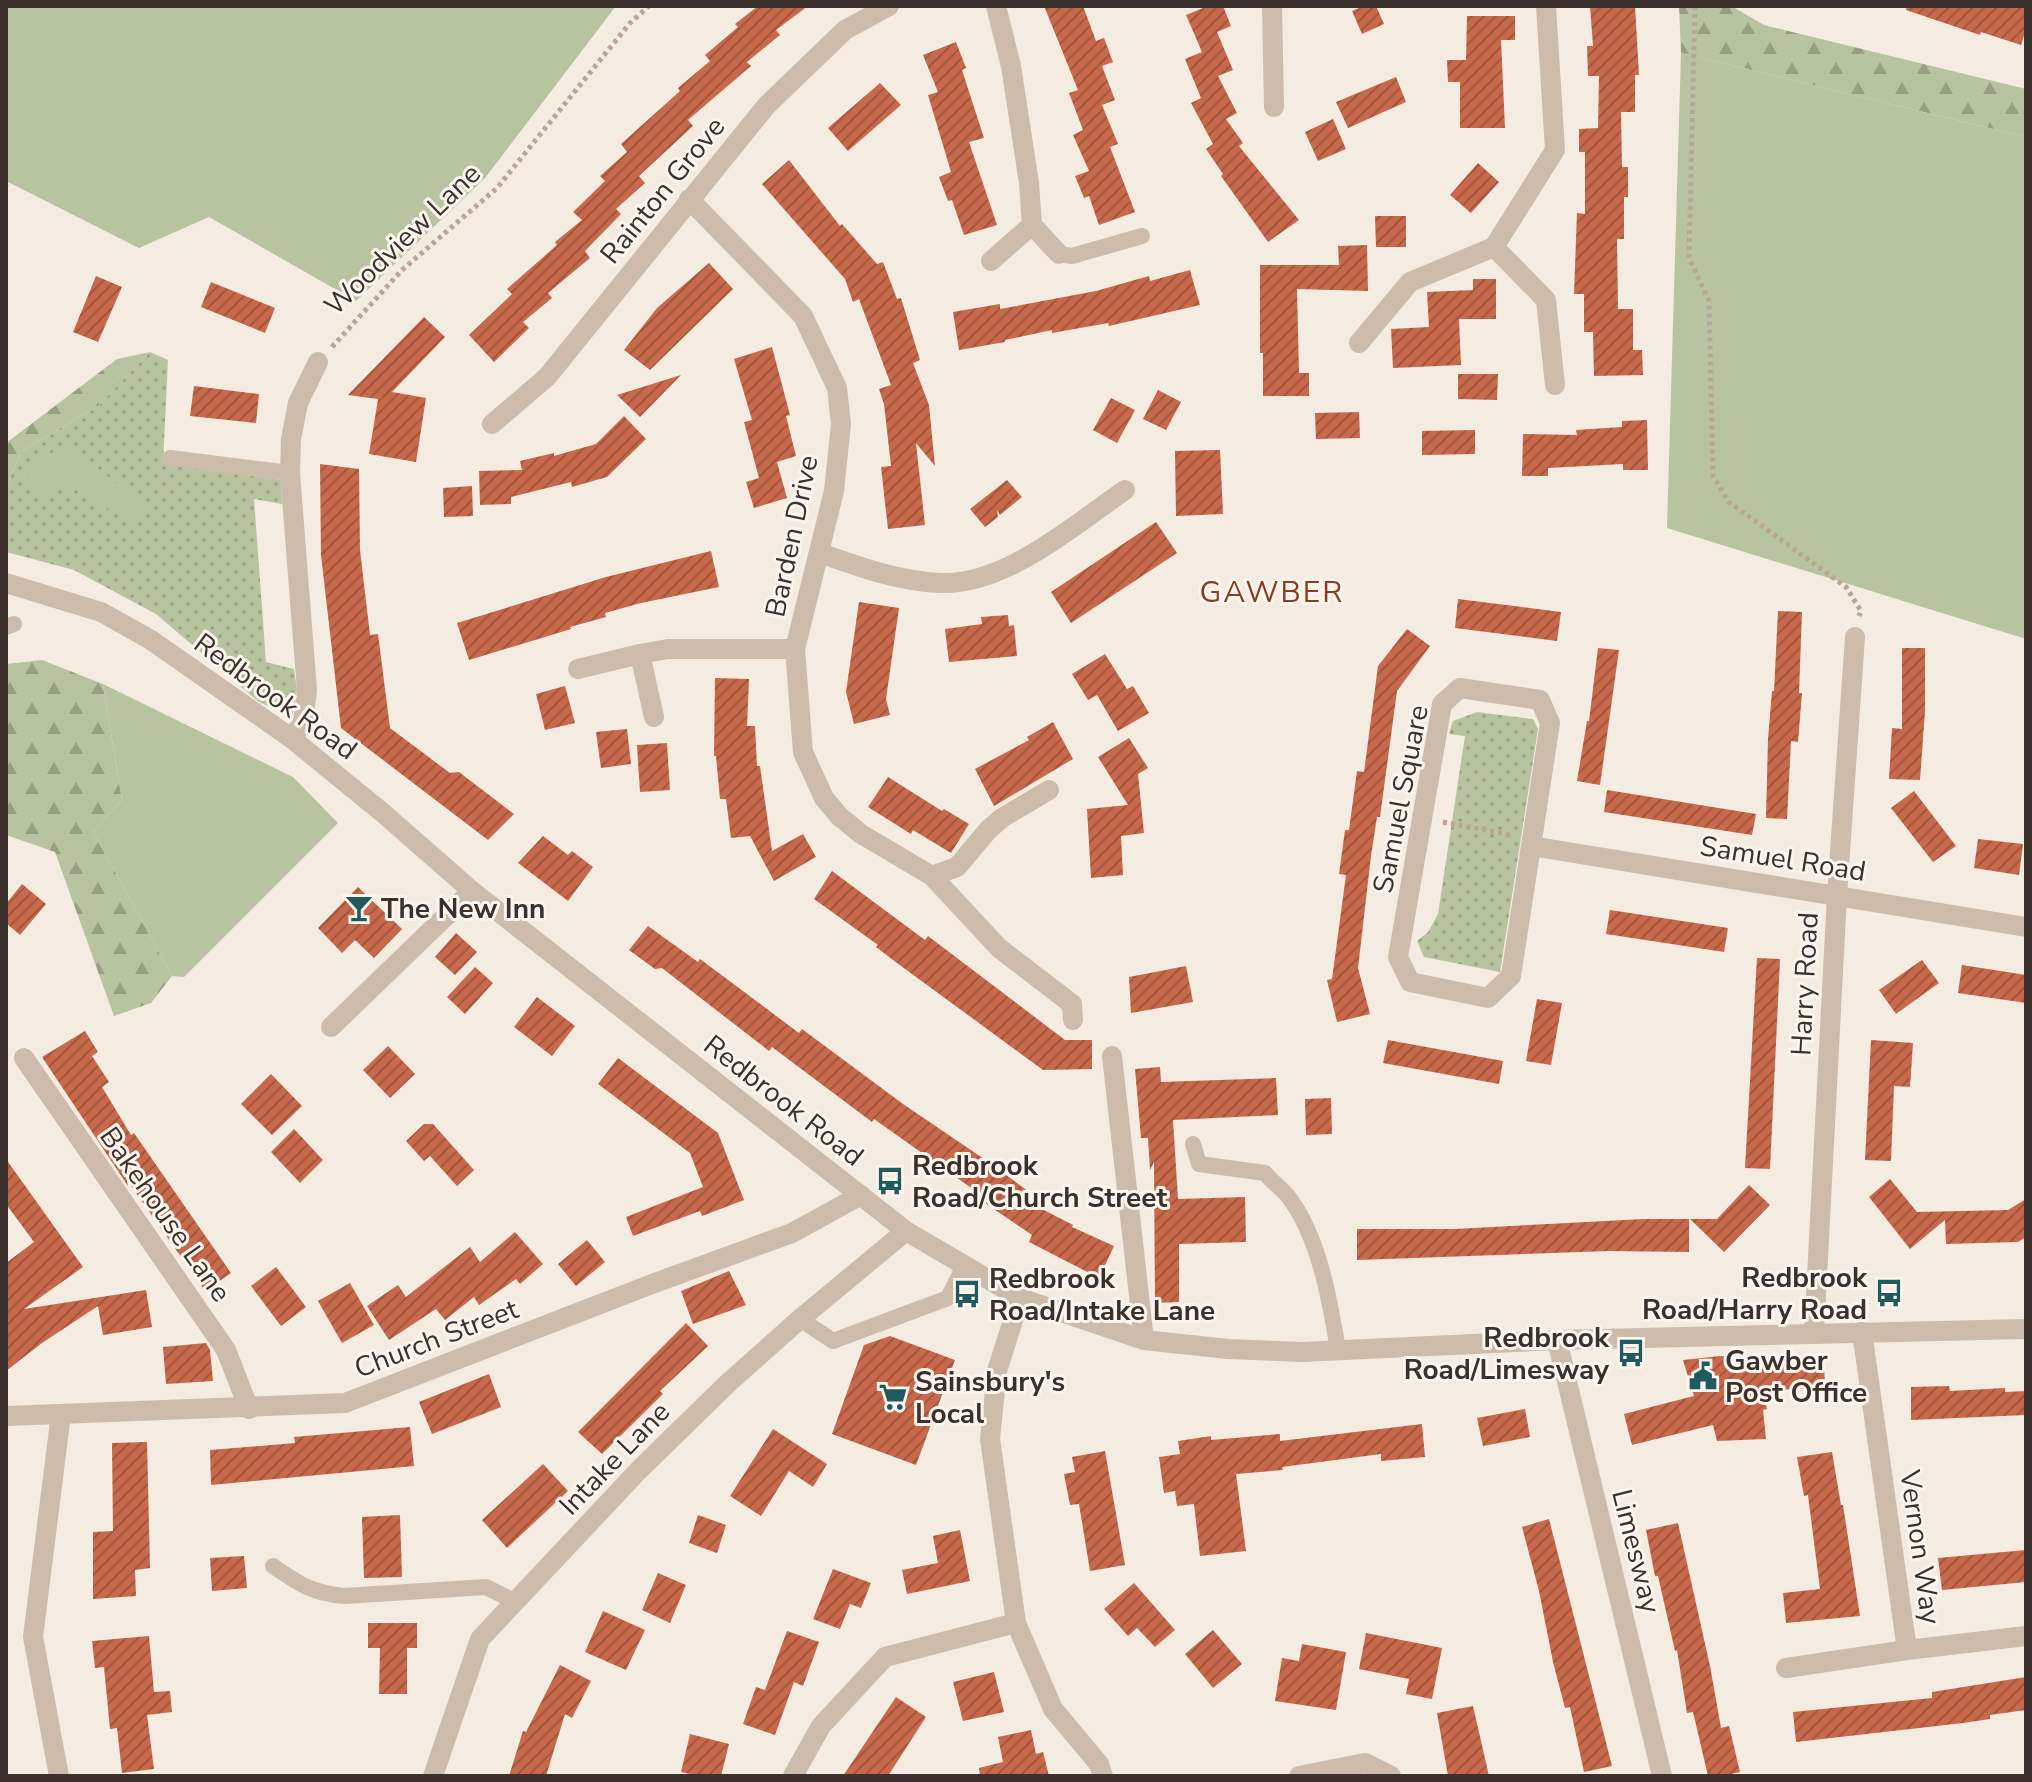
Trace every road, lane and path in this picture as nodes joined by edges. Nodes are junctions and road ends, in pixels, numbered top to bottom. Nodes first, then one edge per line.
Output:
1 (649, 6) edge
2 (889, 6) edge
3 (996, 6) edge
4 (1272, 6) edge
5 (1546, 6) edge
6 (1695, 6) edge
7 (1274, 107) dead end
8 (689, 199) junction
9 (1032, 225) junction
10 (1142, 236) dead end
11 (1494, 247) junction
12 (1059, 254) joint
13 (991, 261) dead end
14 (1359, 343) dead end
15 (318, 362) joint
16 (1555, 385) dead end
17 (492, 424) dead end
18 (170, 458) dead end
19 (290, 473) junction
20 (1125, 490) dead end
21 (820, 553) junction
22 (6, 583) edge
23 (1855, 637) joint
24 (795, 649) junction
25 (640, 654) junction
26 (578, 669) dead end
27 (654, 717) dead end
28 (291, 738) junction
29 (1049, 790) dead end
30 (1422, 818) junction
31 (1532, 843) junction
32 (932, 876) junction
33 (472, 891) junction
34 (1837, 895) junction
35 (2026, 927) edge
36 (1073, 1020) dead end
37 (331, 1027) dead end
38 (1112, 1056) dead end
39 (24, 1058) dead end
40 (1193, 1144) dead end
41 (861, 1195) junction
42 (906, 1231) junction
43 (964, 1266) junction
44 (1020, 1298) junction
45 (800, 1319) junction
46 (2026, 1329) edge
47 (1862, 1332) junction
48 (1814, 1334) junction
49 (1144, 1340) junction
50 (1557, 1340) junction
51 (1338, 1350) junction
52 (249, 1409) junction
53 (61, 1414) junction
54 (6, 1416) edge
55 (273, 1566) dead end
56 (516, 1602) junction
57 (1016, 1623) junction
58 (2026, 1636) edge
59 (1907, 1650) junction
60 (1786, 1668) dead end
61 (54, 1775) edge
62 (433, 1776) edge
63 (793, 1776) edge
64 (1103, 1776) edge
65 (1299, 1776) edge
66 (1391, 1776) edge
67 (1662, 1776) edge

1 - 15 path, Woodview Lane
2 - 8 street, Rainton Grove
3 - 9 street
4 - 7 street
5 - 11 street
6 - 23 path
8 - 17 street, Rainton Grove
8 - 21 street, Barden Drive
9 - 12 street
9 - 13 street
10 - 12 lane
11 - 14 street
11 - 16 street
15 - 19 street
18 - 19 lane
19 - 28 street
20 - 21 street
21 - 24 street, Barden Drive
22 - 28 street, Redbrook Road
23 - 34 street, Harry Road
24 - 25 street
24 - 32 street, Barden Drive
25 - 26 street
25 - 27 street
28 - 33 street, Redbrook Road
29 - 32 street
30 - 31 path
30 - 31 street, Samuel Square
30 - 31 street, Samuel Square
31 - 34 street, Samuel Road
32 - 36 street, Barden Drive
33 - 37 street
33 - 41 street, Redbrook Road
34 - 35 street, Samuel Road
34 - 48 street, Harry Road
38 - 49 street
39 - 52 street, Bakehouse Lane
40 - 51 lane
41 - 42 street, Redbrook Road
41 - 52 street, Church Street
42 - 43 street, Redbrook Road
42 - 45 street, Intake Lane
43 - 44 street, Redbrook Road
43 - 45 lane
44 - 49 street, Redbrook Road
44 - 57 street
45 - 56 street, Intake Lane
46 - 47 street, Redbrook Road
47 - 48 street, Redbrook Road
47 - 59 street, Vernon Way
48 - 50 street, Redbrook Road
49 - 51 street, Redbrook Road
50 - 51 street, Redbrook Road
50 - 67 street, Limesway
52 - 53 street, Church Street
53 - 54 street, Church Street
53 - 61 street
55 - 56 lane
56 - 62 street, Intake Lane
57 - 63 street
57 - 64 street
58 - 59 street, Vernon Way
59 - 60 street
65 - 66 street

